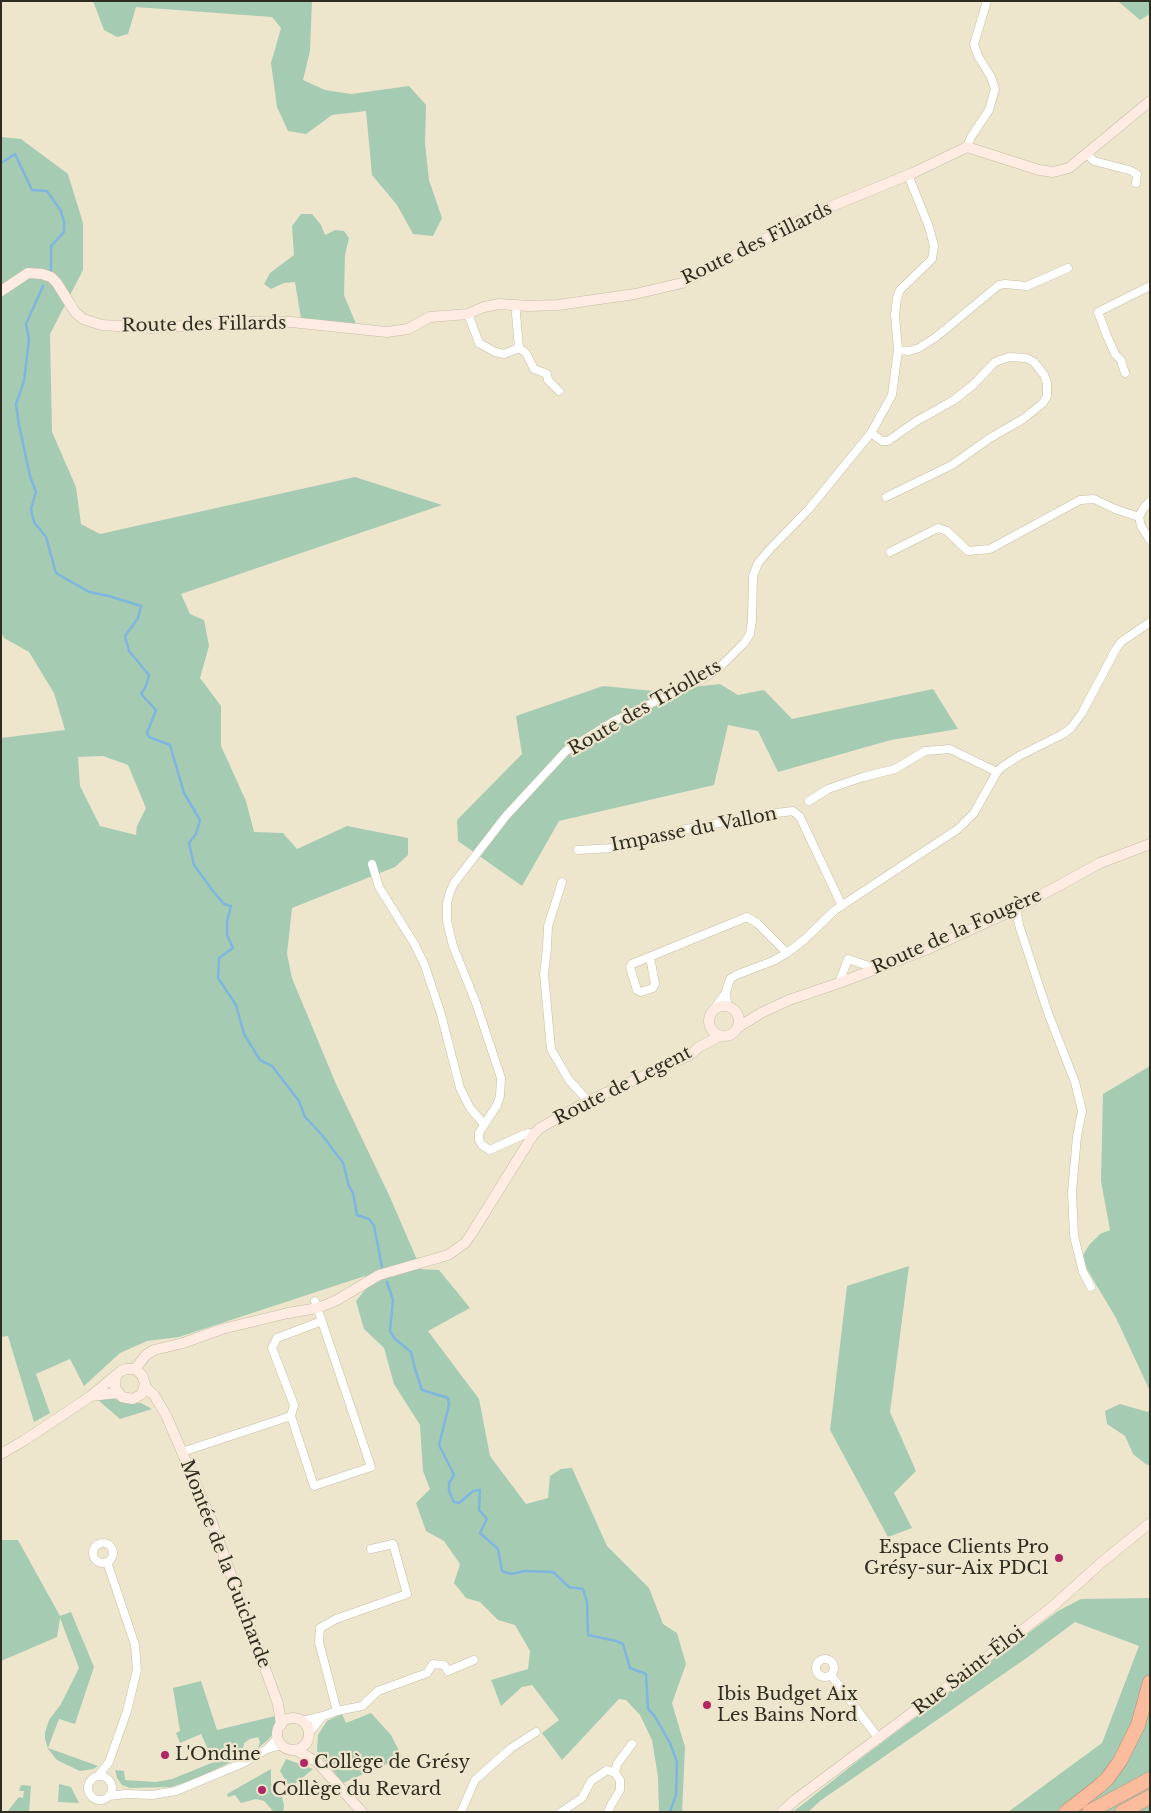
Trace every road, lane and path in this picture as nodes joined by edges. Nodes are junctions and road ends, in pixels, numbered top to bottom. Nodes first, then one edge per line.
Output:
1 (987, 1) edge
2 (1150, 101) edge
3 (967, 147) junction
4 (1087, 154) junction
5 (908, 175) junction
6 (1136, 183) dead end
7 (1068, 268) dead end
8 (1150, 286) edge
9 (1, 291) edge
10 (517, 305) junction
11 (468, 314) junction
12 (519, 348) junction
13 (898, 350) junction
14 (1125, 373) dead end
15 (559, 391) dead end
16 (871, 433) junction
17 (886, 497) dead end
18 (1150, 501) edge
19 (1139, 517) junction
20 (1150, 540) edge
21 (890, 552) dead end
22 (1150, 622) edge
23 (997, 772) junction
24 (809, 801) dead end
25 (1150, 844) edge
26 (578, 850) dead end
27 (372, 864) dead end
28 (562, 882) dead end
29 (842, 906) junction
30 (1016, 909) junction
31 (787, 953) junction
32 (650, 957) junction
33 (877, 969) junction
34 (839, 984) junction
35 (726, 992) junction
36 (727, 1006) junction
37 (714, 1009) junction
38 (737, 1013) junction
39 (761, 1013) junction
40 (709, 1024) junction
41 (737, 1028) junction
42 (720, 1036) junction
43 (699, 1047) junction
44 (588, 1101) junction
45 (484, 1124) junction
46 (533, 1134) junction
47 (1090, 1287) dead end
48 (317, 1304) junction
49 (322, 1321) junction
50 (139, 1372) junction
51 (116, 1376) junction
52 (145, 1386) junction
53 (118, 1393) junction
54 (91, 1396) junction
55 (138, 1397) junction
56 (160, 1406) junction
57 (291, 1416) junction
58 (182, 1452) junction
59 (1, 1454) edge
60 (1150, 1523) edge
61 (371, 1549) dead end
62 (107, 1562) dead end
63 (474, 1660) dead end
64 (830, 1675) dead end
65 (1150, 1682) edge
66 (278, 1704) junction
67 (336, 1711) junction
68 (323, 1716) junction
69 (291, 1719) junction
70 (302, 1721) junction
71 (281, 1725) junction
72 (536, 1732) dead end
73 (309, 1736) junction
74 (879, 1739) junction
75 (280, 1741) junction
76 (632, 1744) dead end
77 (296, 1750) junction
78 (108, 1762) junction
79 (317, 1762) junction
80 (615, 1773) junction
81 (98, 1776) junction
82 (1150, 1779) edge
83 (111, 1782) junction
84 (126, 1794) junction
85 (109, 1796) junction
86 (1150, 1797) edge
87 (1150, 1805) edge
88 (362, 1812) edge
89 (461, 1812) edge
90 (561, 1812) edge
91 (608, 1812) edge
92 (782, 1812) edge
93 (1066, 1812) edge
94 (1089, 1812) edge
95 (1122, 1812) edge
96 (1136, 1812) edge

1 - 3 street
2 - 4 street
3 - 4 street
3 - 5 street, Route des Fillards
4 - 6 street
5 - 10 street, Route des Fillards
5 - 13 street, Route des Triollets
7 - 13 street
8 - 14 street
9 - 11 street, Route des Fillards
10 - 11 street, Route des Fillards
10 - 12 street
11 - 12 street
12 - 15 street
13 - 16 street, Route des Triollets
16 - 17 street
16 - 45 street, Route des Triollets
18 - 19 street
19 - 20 street
19 - 21 street
22 - 23 street
23 - 24 street
23 - 29 street
25 - 30 street, Route de la Fougère
26 - 29 street, Impasse du Vallon
27 - 45 street
28 - 44 street
29 - 31 street
30 - 33 street, Route de la Fougère
30 - 47 street
31 - 32 street
31 - 35 street
32 - 32 street
33 - 34 street, Route de la Fougère
33 - 34 street
34 - 39 street, Route de la Fougère
35 - 36 street
35 - 37 street
36 - 37 street
36 - 38 street
37 - 40 street
38 - 39 street, Route de la Fougère
38 - 41 street
39 - 41 street, Route de la Fougère
40 - 42 street
40 - 43 street, Route de Legent
41 - 42 street
42 - 43 street, Route de Legent
43 - 44 street, Route de Legent
44 - 46 street, Route de Legent
45 - 46 street
46 - 48 street, Route de Legent
48 - 49 street
48 - 50 street, Route de Legent
49 - 57 street
49 - 57 street
50 - 51 street
50 - 52 street
51 - 53 street
51 - 54 street
52 - 55 street
52 - 56 street, Montée de la Guicharde
53 - 54 street
53 - 55 street
54 - 59 street
55 - 56 street
56 - 58 street, Montée de la Guicharde
57 - 58 street
58 - 66 street, Montée de la Guicharde
60 - 74 street, Rue Saint-Éloi
61 - 67 street
62 - 78 street
63 - 67 street
64 - 74 street
65 - 93 highway
66 - 69 street
66 - 71 street, Montée de la Guicharde
67 - 68 street
68 - 70 street
68 - 73 street
69 - 70 street
69 - 71 street
70 - 73 street
71 - 75 street
72 - 89 street
73 - 77 street
73 - 79 street
74 - 92 street, Rue Saint-Éloi
75 - 77 street
75 - 84 street
76 - 80 street
77 - 79 street
78 - 81 street
78 - 83 street
79 - 88 street
80 - 90 street
80 - 91 street
81 - 83 street
81 - 85 street
82 - 94 highway
83 - 84 street
83 - 85 street
84 - 85 street
86 - 95 highway
87 - 96 highway

